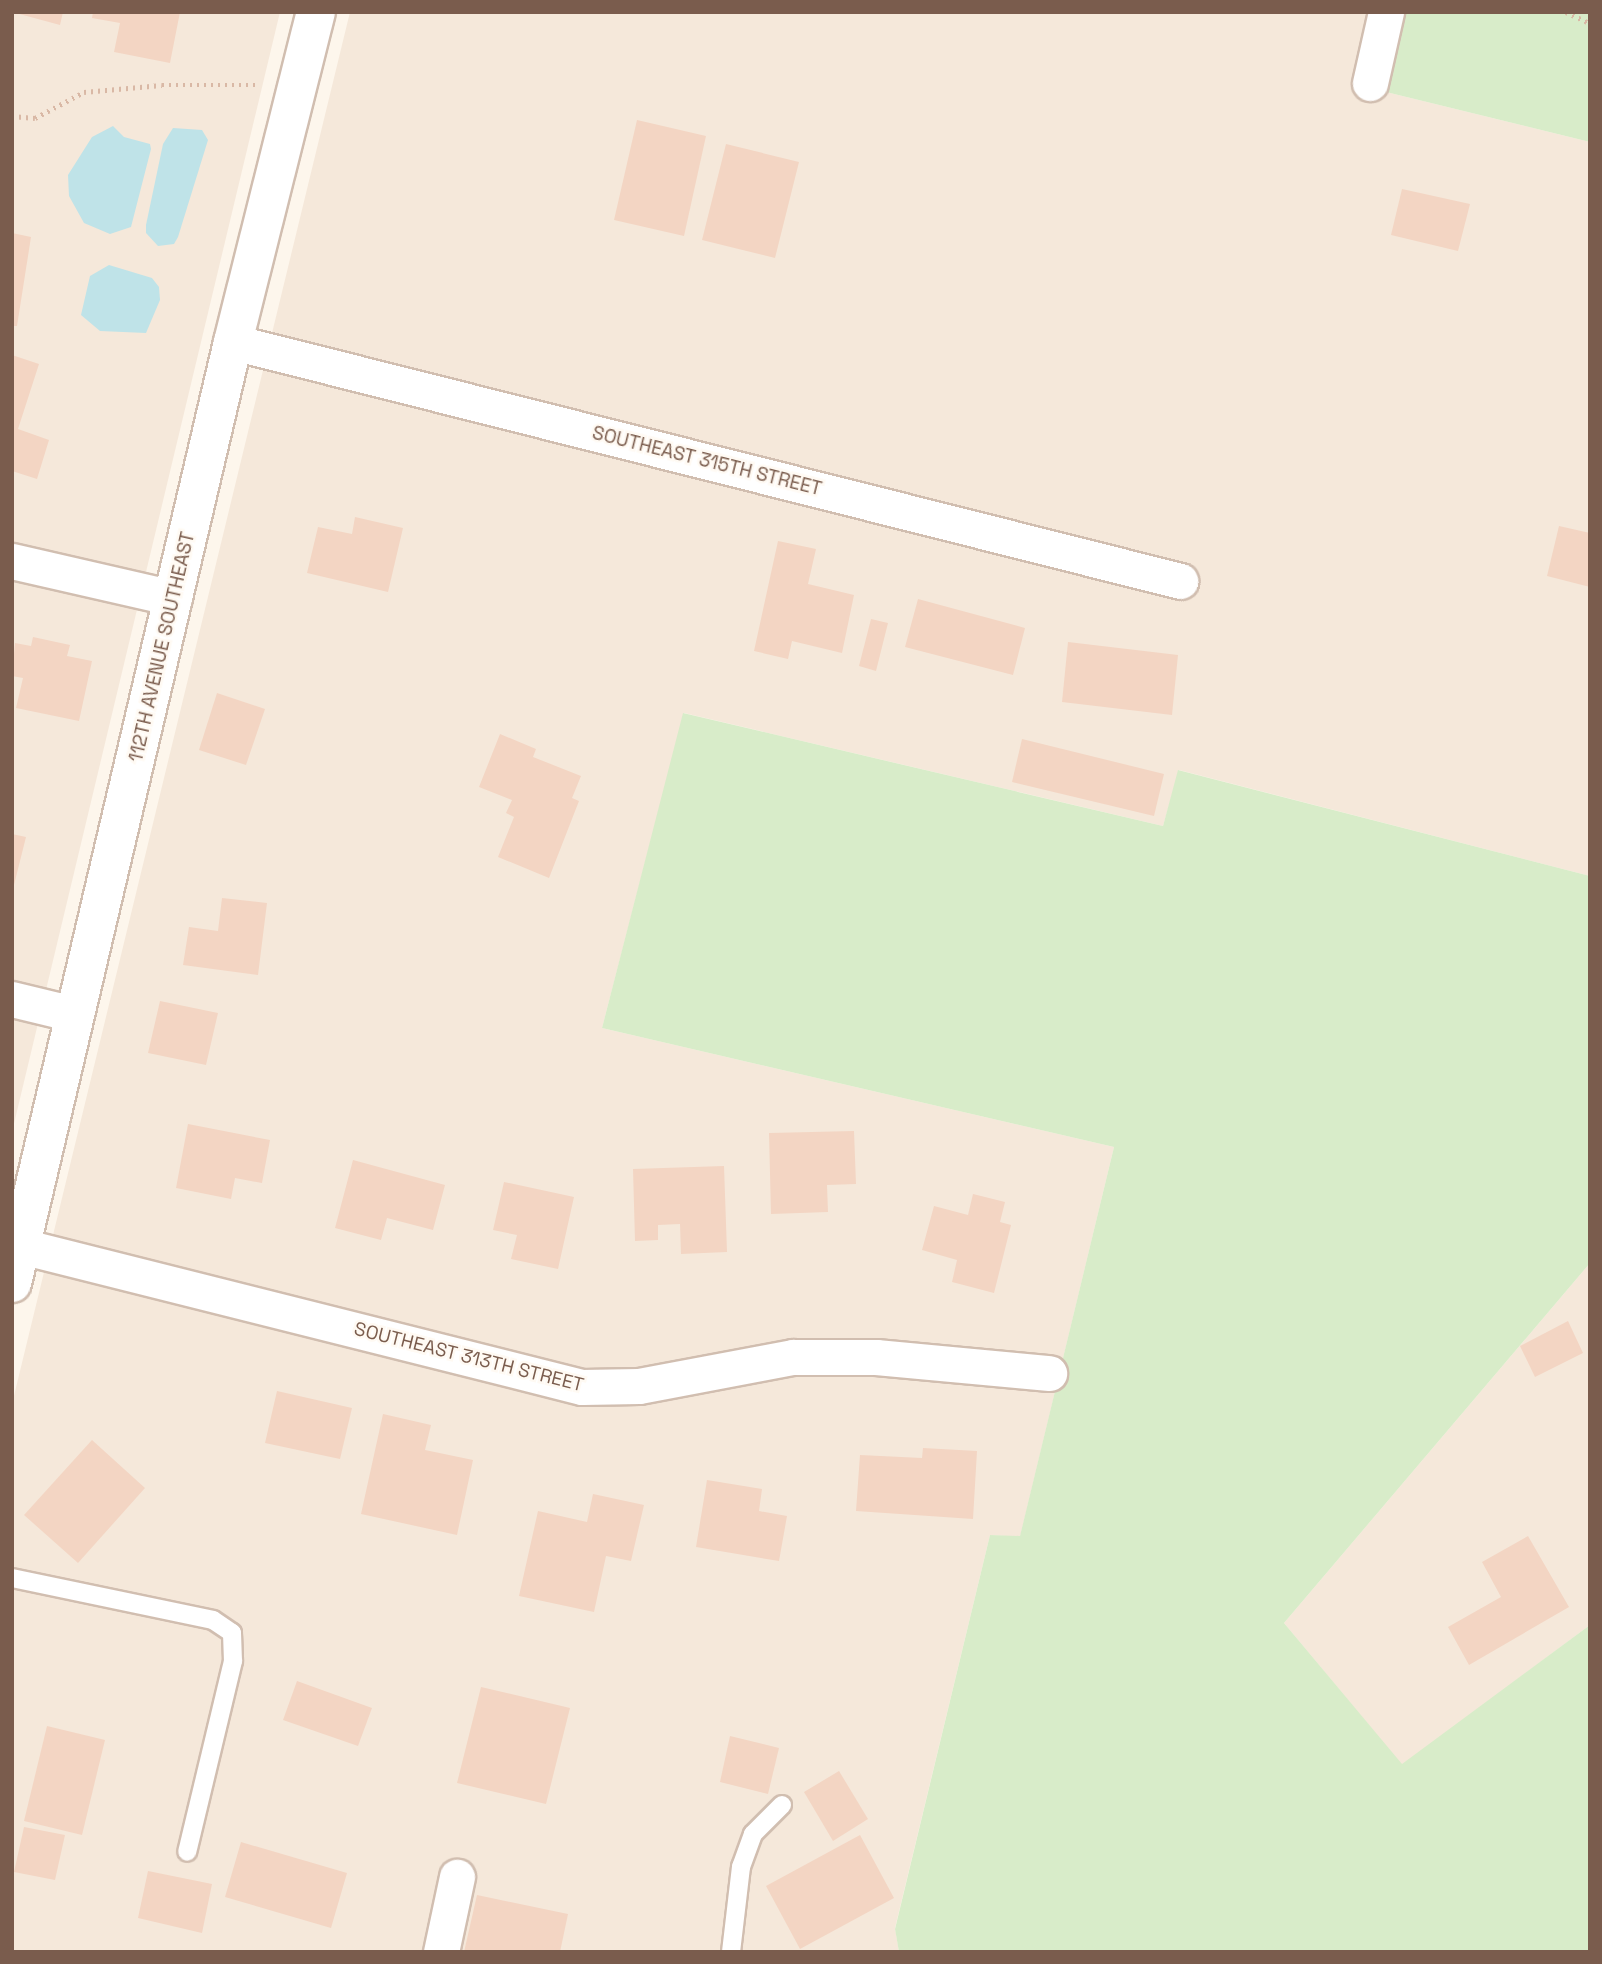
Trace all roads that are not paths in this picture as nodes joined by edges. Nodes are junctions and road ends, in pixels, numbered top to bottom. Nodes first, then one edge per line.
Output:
1 (316, 12) edge
2 (1386, 12) edge
3 (1370, 83) dead end
4 (233, 342) junction
5 (12, 561) edge
6 (1180, 581) dead end
7 (174, 598) junction
8 (12, 999) edge
9 (74, 1014) junction
10 (21, 1246) junction
11 (12, 1283) edge
12 (1049, 1373) dead end
13 (12, 1578) edge
14 (782, 1805) dead end
15 (187, 1852) dead end
16 (457, 1877) dead end
17 (441, 1952) edge
18 (731, 1952) edge

1 - 4 street, 112TH AVENUE SOUTHEAST
2 - 3 street
4 - 6 street, SOUTHEAST 315TH STREET
4 - 7 street, 112TH AVENUE SOUTHEAST
5 - 7 street
7 - 9 street, 112TH AVENUE SOUTHEAST
8 - 9 street
9 - 10 street, 112TH AVENUE SOUTHEAST
10 - 11 street, 112TH AVENUE SOUTHEAST
10 - 12 street, SOUTHEAST 313TH STREET
13 - 15 lane
14 - 18 lane
16 - 17 street

